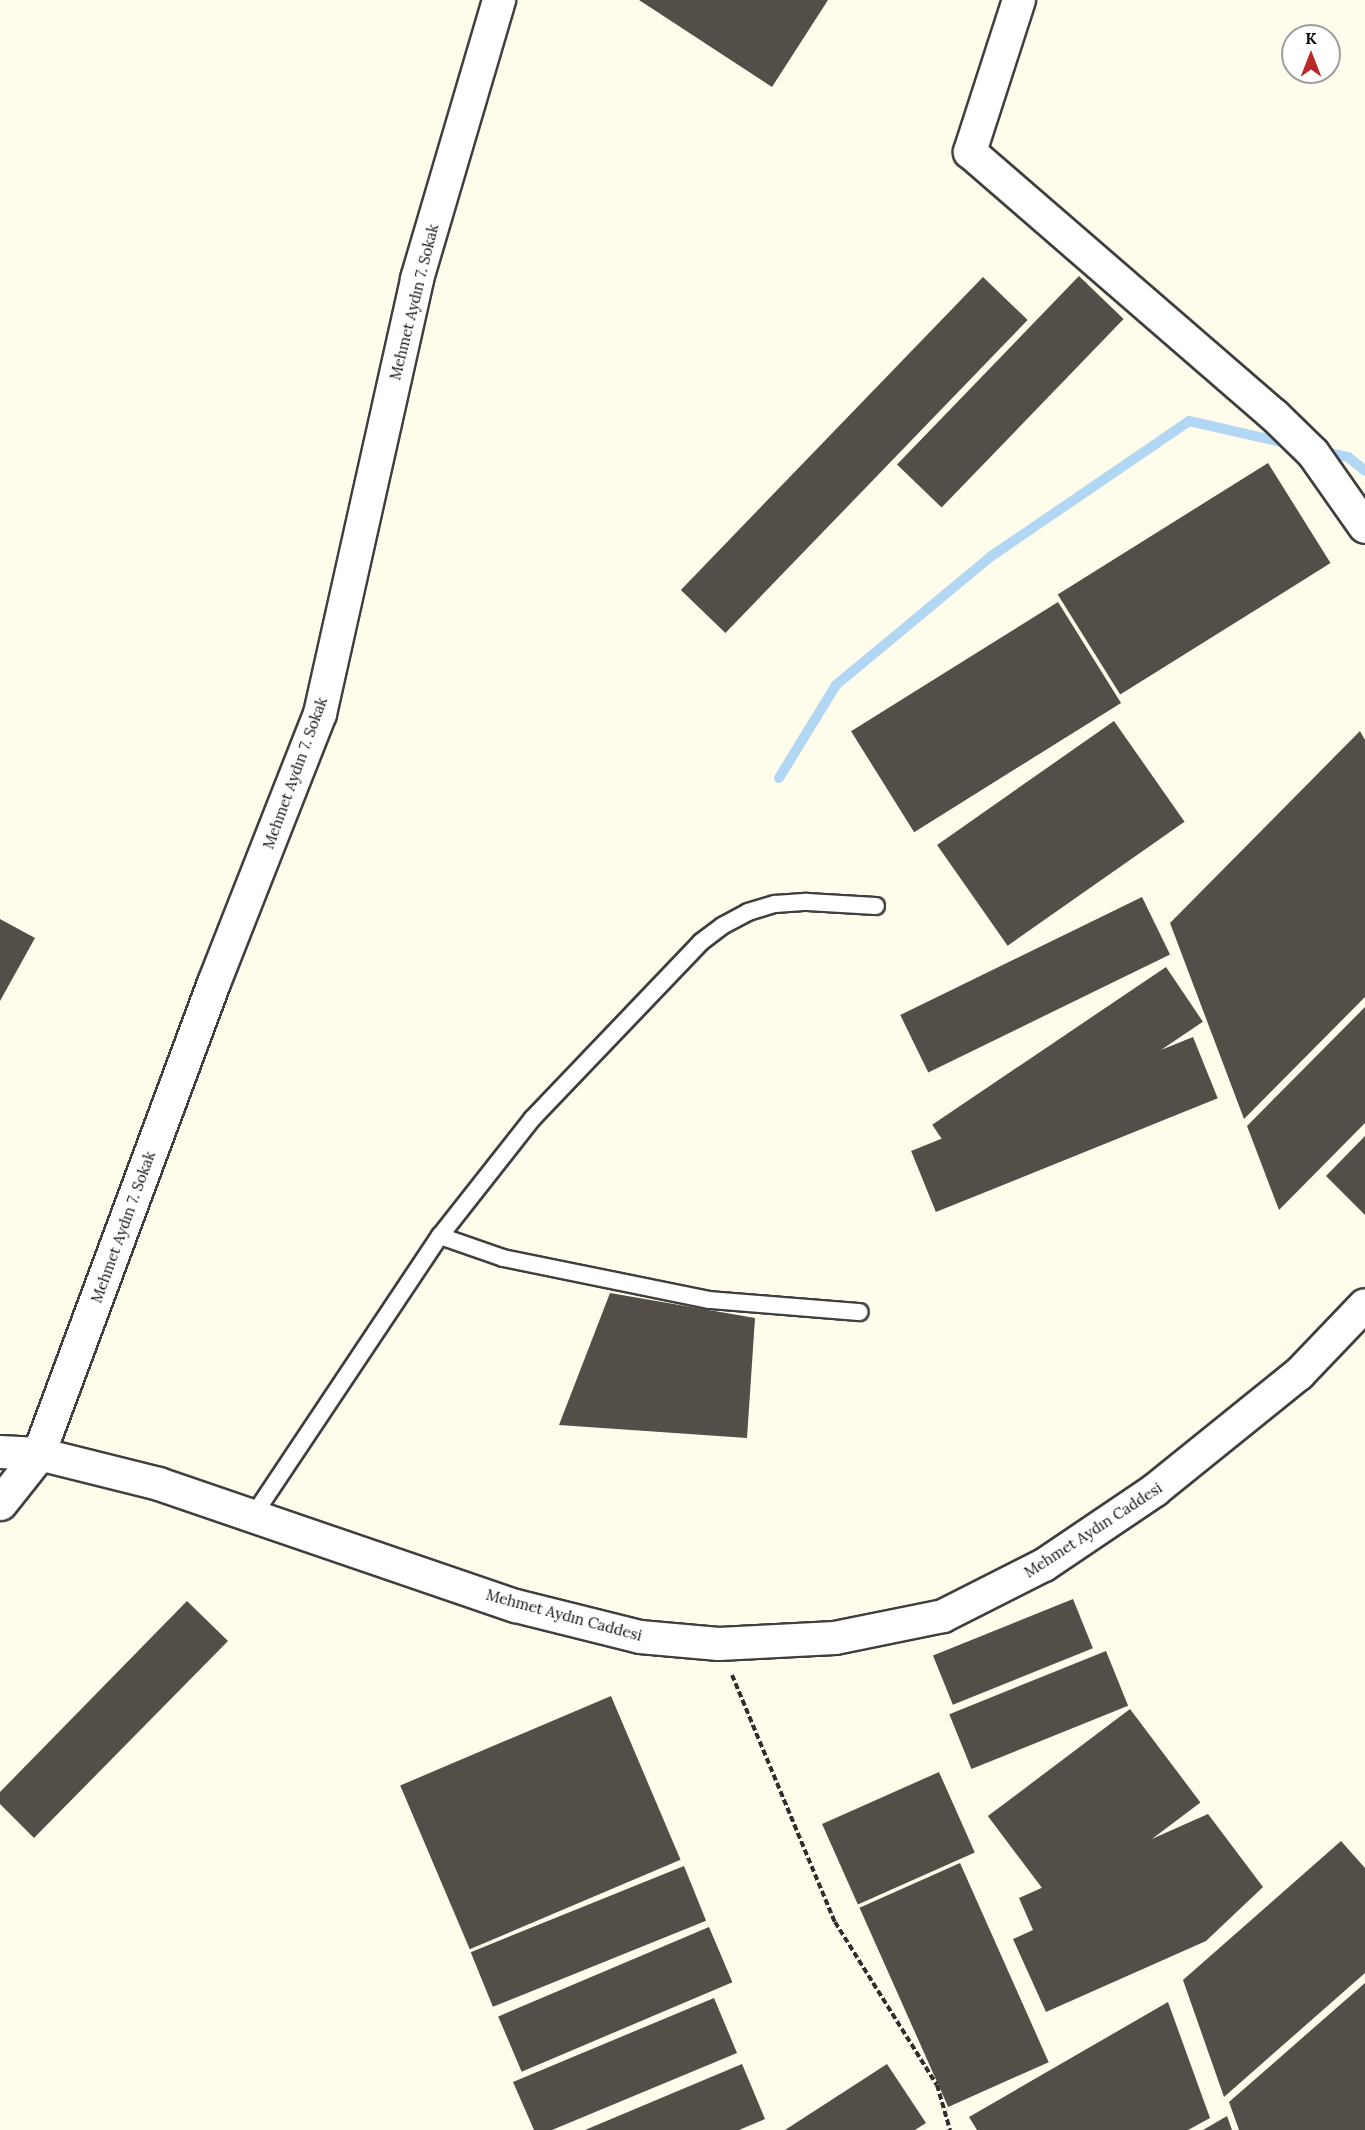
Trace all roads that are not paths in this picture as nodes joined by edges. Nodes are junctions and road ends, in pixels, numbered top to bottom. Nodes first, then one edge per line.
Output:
1 (499, 0) edge
2 (1018, 0) edge
3 (1365, 527) edge
4 (876, 906) dead end
5 (440, 1236) junction
6 (1365, 1305) edge
7 (860, 1312) dead end
8 (0, 1452) edge
9 (39, 1454) junction
10 (0, 1503) edge
11 (253, 1516) junction

1 - 9 street, Mehmet Aydın 7. Sokak
2 - 3 street
4 - 5 lane
5 - 7 lane
5 - 11 lane
6 - 11 street, Mehmet Aydın Caddesi
8 - 9 street, Mehmet Aydın Caddesi
9 - 10 street
9 - 11 street, Mehmet Aydın Caddesi

